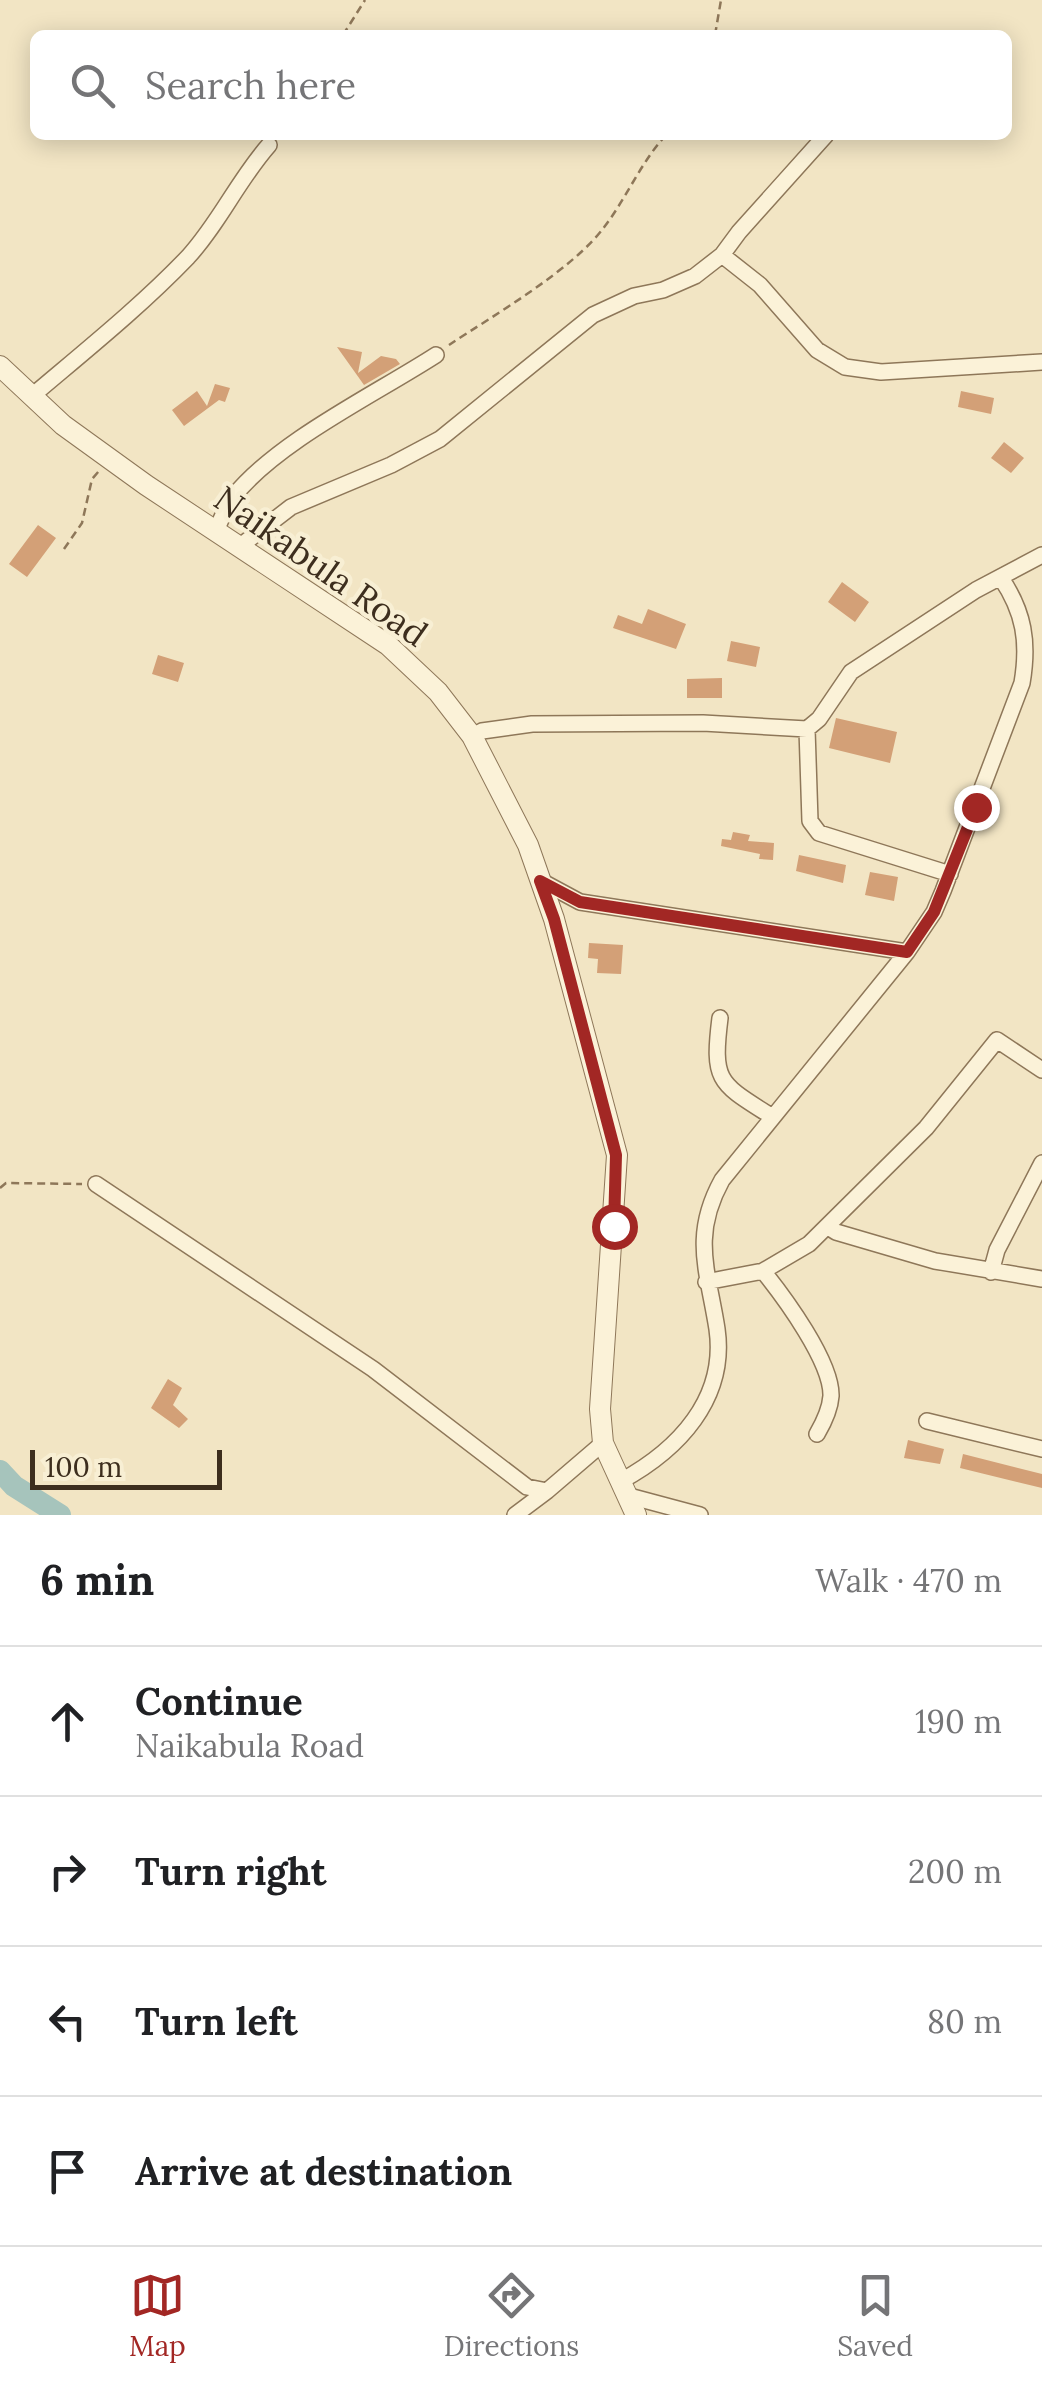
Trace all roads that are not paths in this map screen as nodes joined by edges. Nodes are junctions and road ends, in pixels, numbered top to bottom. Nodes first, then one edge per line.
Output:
1 (822, 140) edge
2 (270, 145) dead end
3 (722, 255) junction
4 (436, 355) road end
5 (1042, 362) edge
6 (0, 366) edge
7 (32, 396) junction
8 (216, 531) junction
9 (239, 546) junction
10 (1042, 556) edge
11 (1001, 578) junction
12 (806, 728) junction
13 (472, 736) junction
14 (950, 874) junction
15 (540, 881) junction
16 (907, 952) junction
17 (720, 1018) dead end
18 (1042, 1070) edge
19 (771, 1116) junction
20 (1042, 1164) edge
21 (96, 1184) road end
22 (828, 1226) junction
23 (763, 1270) junction
24 (991, 1272) junction
25 (1042, 1280) edge
26 (706, 1282) junction
27 (926, 1421) dead end
28 (818, 1434) dead end
29 (603, 1443) junction
30 (1042, 1448) edge
31 (546, 1491) junction
32 (629, 1497) edge
33 (515, 1515) edge
34 (700, 1515) edge

1 - 3 street
2 - 7 street
3 - 5 street
3 - 9 street
4 - 8 street
6 - 7 street, Naikabula Road
7 - 8 street, Naikabula Road
8 - 9 street, Naikabula Road
9 - 13 street, Naikabula Road
10 - 11 street
11 - 12 street
11 - 14 street
12 - 13 street
12 - 14 street
13 - 15 street, Naikabula Road
14 - 16 street
15 - 16 street
15 - 29 street, Naikabula Road
16 - 19 street
17 - 19 street
18 - 22 street
19 - 26 street
20 - 24 street
21 - 31 street
22 - 23 street
22 - 24 street
23 - 26 street
23 - 28 street
24 - 25 street
26 - 32 street
27 - 30 street
29 - 31 street
29 - 32 street, Naikabula Road
31 - 33 street
32 - 34 street

